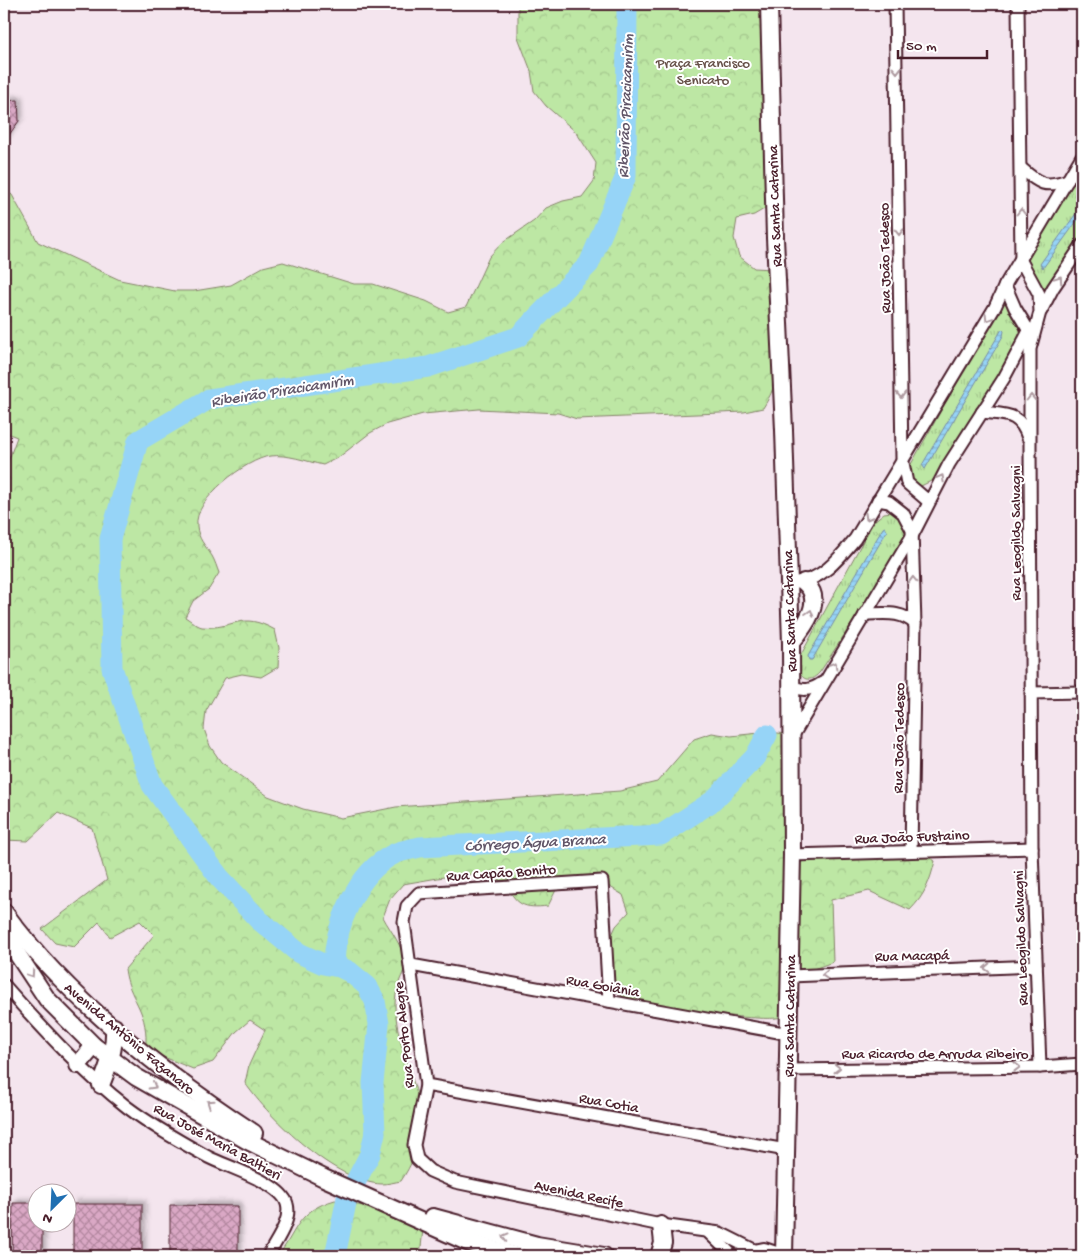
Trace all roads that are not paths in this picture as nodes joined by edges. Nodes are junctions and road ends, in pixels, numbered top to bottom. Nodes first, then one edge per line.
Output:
1 (769, 4) edge
2 (895, 4) edge
3 (1018, 4) edge
4 (1082, 156) edge
5 (1021, 168) junction
6 (1068, 180) junction
7 (1082, 245) edge
8 (1021, 260) junction
9 (1005, 285) junction
10 (1040, 312) junction
11 (1029, 331) junction
12 (982, 412) junction
13 (1030, 447) junction
14 (902, 458) junction
15 (878, 500) junction
16 (928, 502) junction
17 (912, 536) junction
18 (796, 582) junction
19 (865, 614) junction
20 (915, 624) junction
21 (791, 643) junction
22 (823, 682) junction
23 (792, 686) junction
24 (1031, 692) junction
25 (1082, 692) edge
26 (792, 737) junction
27 (1032, 848) junction
28 (912, 851) junction
29 (792, 854) junction
30 (407, 906) joint
31 (4, 912) edge
32 (4, 934) edge
33 (411, 965) junction
34 (1036, 966) junction
35 (790, 976) junction
36 (4, 984) edge
37 (64, 985) junction
38 (47, 1000) junction
39 (609, 1001) junction
40 (114, 1027) junction
41 (789, 1034) junction
42 (94, 1046) junction
43 (111, 1060) junction
44 (78, 1064) junction
45 (1082, 1064) edge
46 (1040, 1067) junction
47 (788, 1070) junction
48 (426, 1084) junction
49 (101, 1085) junction
50 (786, 1150) junction
51 (444, 1177) joint
52 (326, 1179) junction
53 (385, 1204) junction
54 (785, 1218) junction
55 (661, 1225) junction
56 (709, 1233) junction
57 (766, 1253) edge
58 (268, 1256) edge
59 (518, 1256) edge
60 (604, 1256) edge
61 (659, 1256) edge
62 (732, 1256) edge
63 (740, 1256) edge
64 (784, 1256) edge

1 - 18 main road, Rua Santa Catarina
2 -> 14 street, Rua João Tedesco
3 - 5 street, Rua Leogildo Salvagni
4 - 6 street
5 - 6 street
8 -> 5 street, Rua Leogildo Salvagni
6 - 8 street
10 -> 7 street
8 - 9 street
8 - 10 street, Rua Leogildo Salvagni
9 - 11 street
9 -> 14 street
10 - 11 street
13 -> 10 street, Rua Leogildo Salvagni
11 - 12 street
12 - 13 street
16 -> 12 street
13 - 24 street, Rua Leogildo Salvagni
14 - 15 street
14 - 16 street, Rua João Tedesco
15 - 17 street, Rua João Tedesco
15 -> 18 street
16 - 17 street
17 - 19 street
20 -> 17 street, Rua João Tedesco
18 - 21 main road, Rua Santa Catarina
21 -> 18 main road
19 - 20 street
22 -> 19 street
20 - 28 street, Rua João Tedesco
21 - 23 main road, Rua Santa Catarina
22 - 23 street
22 - 26 street
23 - 26 main road, Rua Santa Catarina
24 - 25 street
24 - 27 street, Rua Leogildo Salvagni
26 - 29 main road, Rua Santa Catarina
27 - 28 street, Rua João Fustaino
27 - 34 street, Rua Leogildo Salvagni
28 - 29 street, Rua João Fustaino
29 - 35 main road, Rua Santa Catarina
30 - 33 street, Rua Porto Alegre
30 - 39 street, Rua Capão Bonito
31 - 37 main road, Avenida Antônio Fazanaro
32 -> 38 main road, Avenida Antônio Fazanaro
33 - 39 street, Rua Goiânia
33 - 48 street, Rua Porto Alegre
34 -> 35 street, Rua Macapá
34 - 46 street, Rua Leogildo Salvagni
35 - 41 main road, Rua Santa Catarina
36 - 44 street, Rua José Maria Baltieri
37 - 38 main road
37 - 40 main road, Avenida Antônio Fazanaro
38 - 42 main road, Avenida Antônio Fazanaro
39 - 41 street, Rua Goiânia
40 - 43 main road
52 -> 40 main road, Avenida Antônio Fazanaro
41 - 47 main road, Rua Santa Catarina
42 - 43 main road, Avenida Antônio Fazanaro
42 - 44 main road
43 - 49 main road
43 -> 52 main road, Avenida Antônio Fazanaro
44 - 49 street, Rua José Maria Baltieri
45 - 46 street, Rua Ricardo de Arruda Ribeiro
47 -> 46 street, Rua Ricardo de Arruda Ribeiro
47 - 50 main road, Rua Santa Catarina
48 - 50 street, Rua Cotia
48 - 51 street, Rua Porto Alegre
49 - 58 street, Rua José Maria Baltieri
50 - 54 main road, Rua Santa Catarina
51 - 55 street, Avenida Recife
52 - 53 main road, Avenida Antônio Fazanaro
53 - 59 main road, Avenida Antônio Fazanaro
60 -> 53 main road, Avenida Antônio Fazanaro
54 - 57 main road
54 - 64 main road, Rua Santa Catarina
55 - 56 street, Avenida Recife
55 - 61 main road
56 - 57 street, Avenida Recife
56 - 62 street
57 - 63 main road

